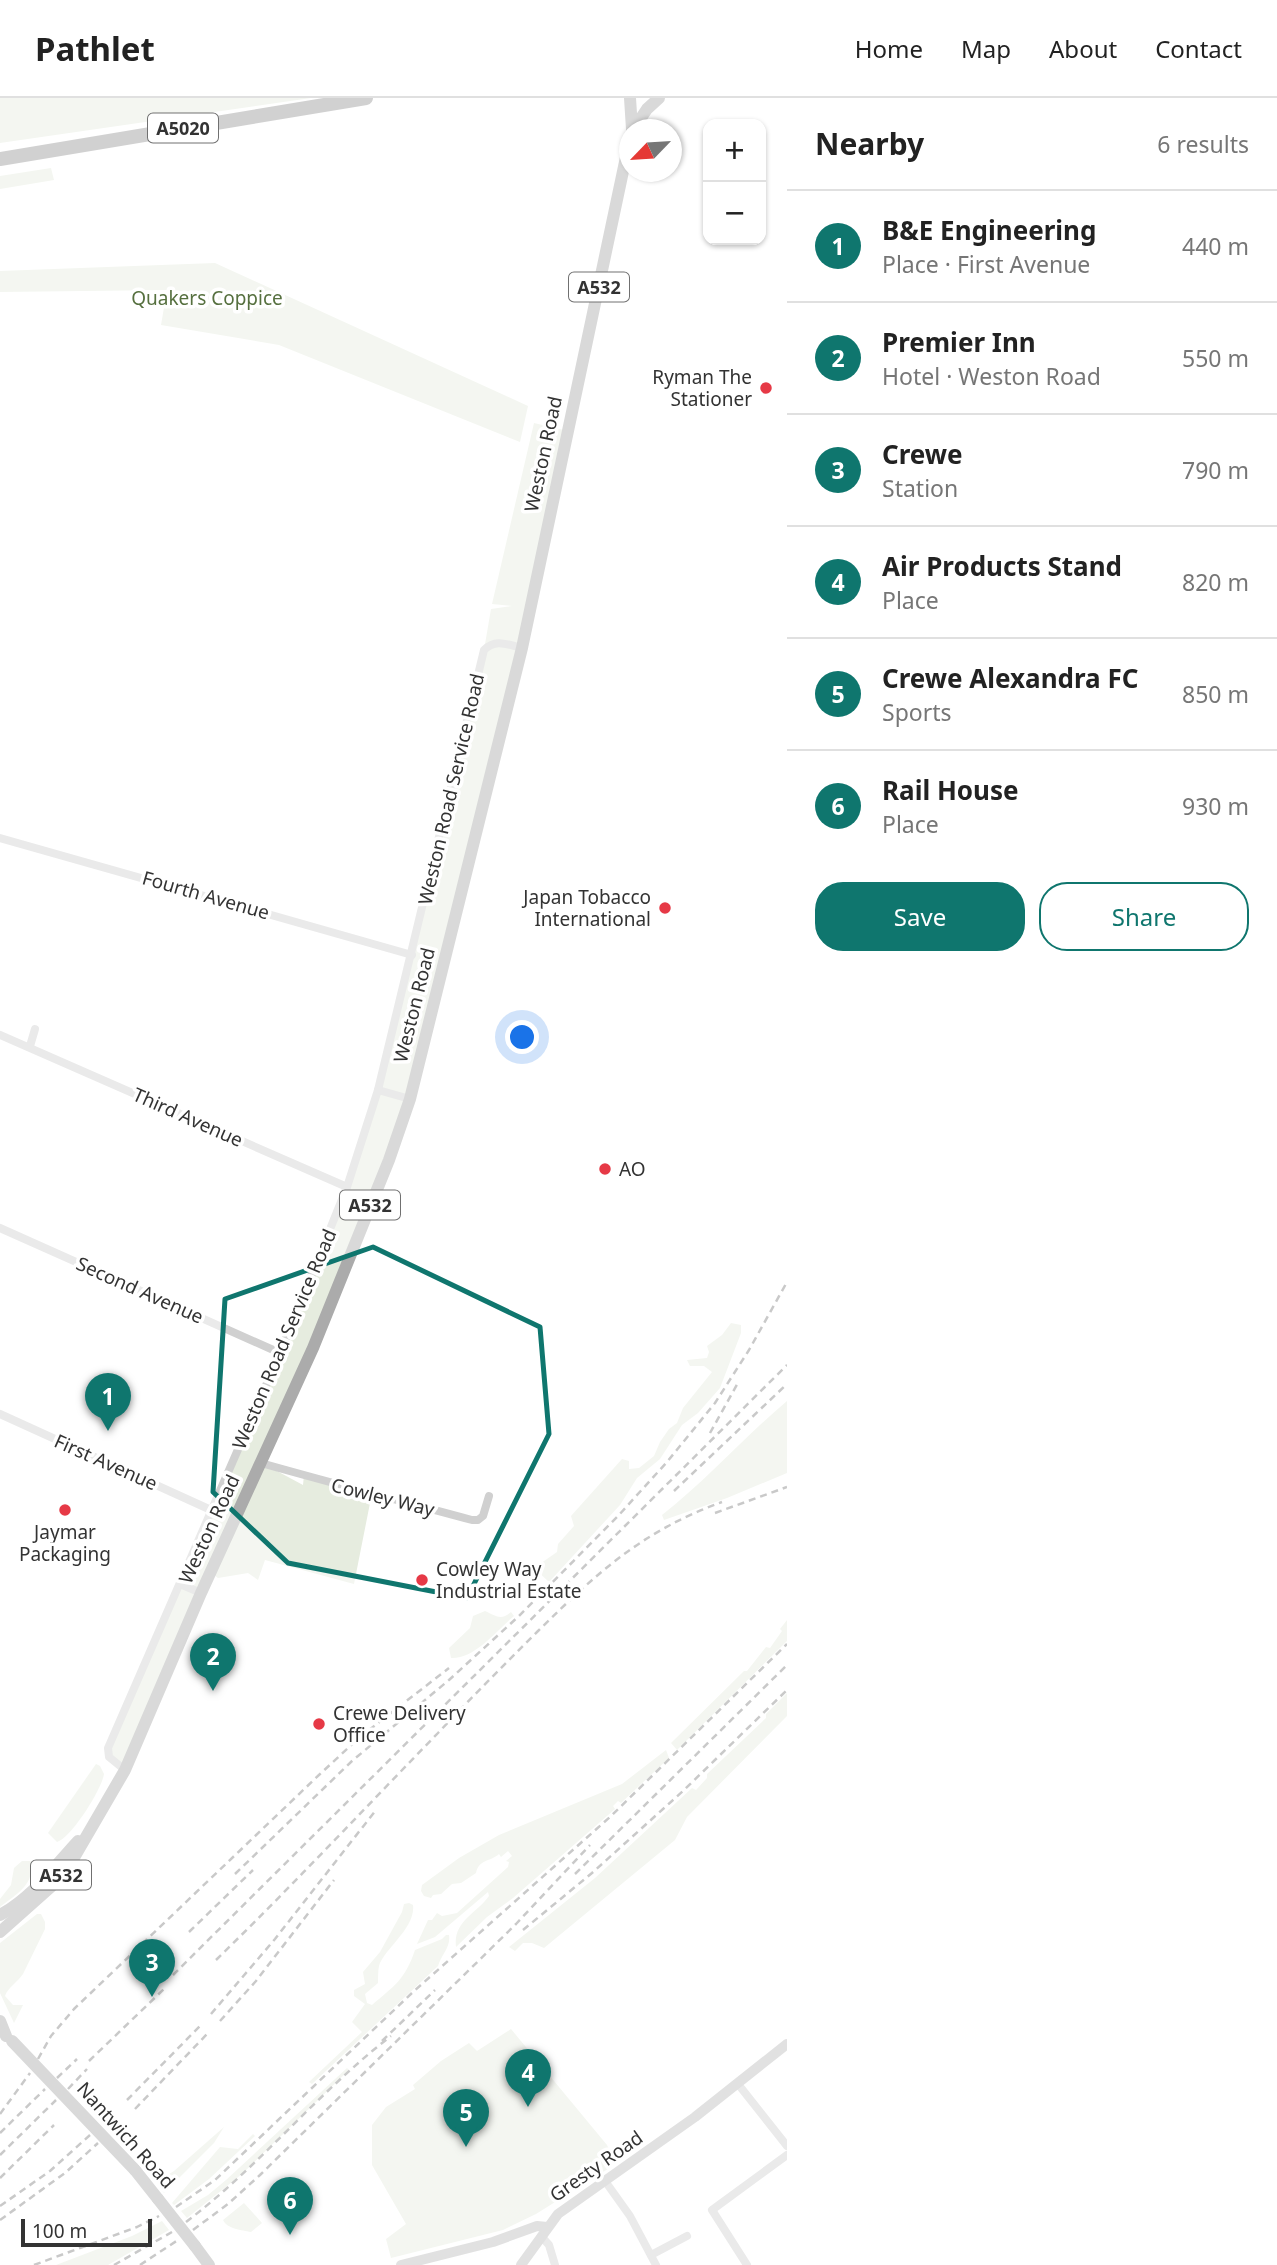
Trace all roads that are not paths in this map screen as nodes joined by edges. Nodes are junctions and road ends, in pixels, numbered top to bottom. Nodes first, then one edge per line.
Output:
1 (366, 98) edge
2 (630, 98) edge
3 (659, 98) edge
4 (632, 119) edge
5 (640, 119) edge
6 (0, 159) edge
7 (621, 182) edge
8 (522, 648) junction
9 (0, 838) edge
10 (412, 955) junction
11 (35, 1029) dead end
12 (0, 1035) edge
13 (30, 1046) junction
14 (378, 1090) junction
15 (410, 1098) junction
16 (347, 1186) junction
17 (0, 1228) edge
18 (280, 1353) junction
19 (0, 1414) edge
20 (261, 1463) junction
21 (489, 1496) dead end
22 (212, 1510) junction
23 (180, 1584) junction
24 (201, 1593) junction
25 (125, 1770) junction
26 (90, 1829) junction
27 (0, 1915) edge
28 (0, 1932) edge
29 (0, 2021) edge
30 (6, 2036) edge
31 (787, 2044) edge
32 (738, 2084) junction
33 (787, 2146) edge
34 (787, 2155) edge
35 (606, 2181) junction
36 (544, 2231) junction
37 (687, 2236) dead end
38 (651, 2255) junction
39 (209, 2265) edge
40 (401, 2265) edge
41 (521, 2265) edge
42 (555, 2265) edge
43 (656, 2265) edge
44 (747, 2265) edge

1 - 6 highway, A5020
2 - 4 main road
3 - 5 main road
7 - 8 main road, Weston Road / A532
8 - 10 street, Weston Road Service Road
8 - 15 main road, Weston Road / A532
9 - 10 street, Fourth Avenue
10 - 14 street, Weston Road Service Road
11 - 13 street
12 - 13 street, Third Avenue
13 - 16 street, Third Avenue
14 - 15 street
14 - 16 street, Weston Road Service Road
15 - 20 main road, Weston Road / A532
16 - 18 street, Weston Road Service Road
17 - 18 street, Second Avenue
18 - 22 street, Weston Road Service Road
19 - 22 street, First Avenue
20 - 21 street, Cowley Way
20 - 24 main road, Weston Road / A532
22 - 23 street, Weston Road Service Road
23 - 24 street
23 - 25 street, Weston Road Service Road
24 - 25 main road, Weston Road / A532
25 - 26 main road, Weston Road / A532
26 - 27 main road, Weston Road / A532
26 - 28 main road, Weston Road / A532
29 - 30 main road, Nantwich Road
30 - 39 main road, Nantwich Road, bridge
31 - 32 main road, Gresty Road
32 - 33 street
32 - 35 main road, Gresty Road
34 - 44 street
35 - 36 main road, Gresty Road
35 - 38 street
36 - 40 main road, Gresty Road
36 - 41 main road
36 - 42 street
37 - 38 street
38 - 43 street

